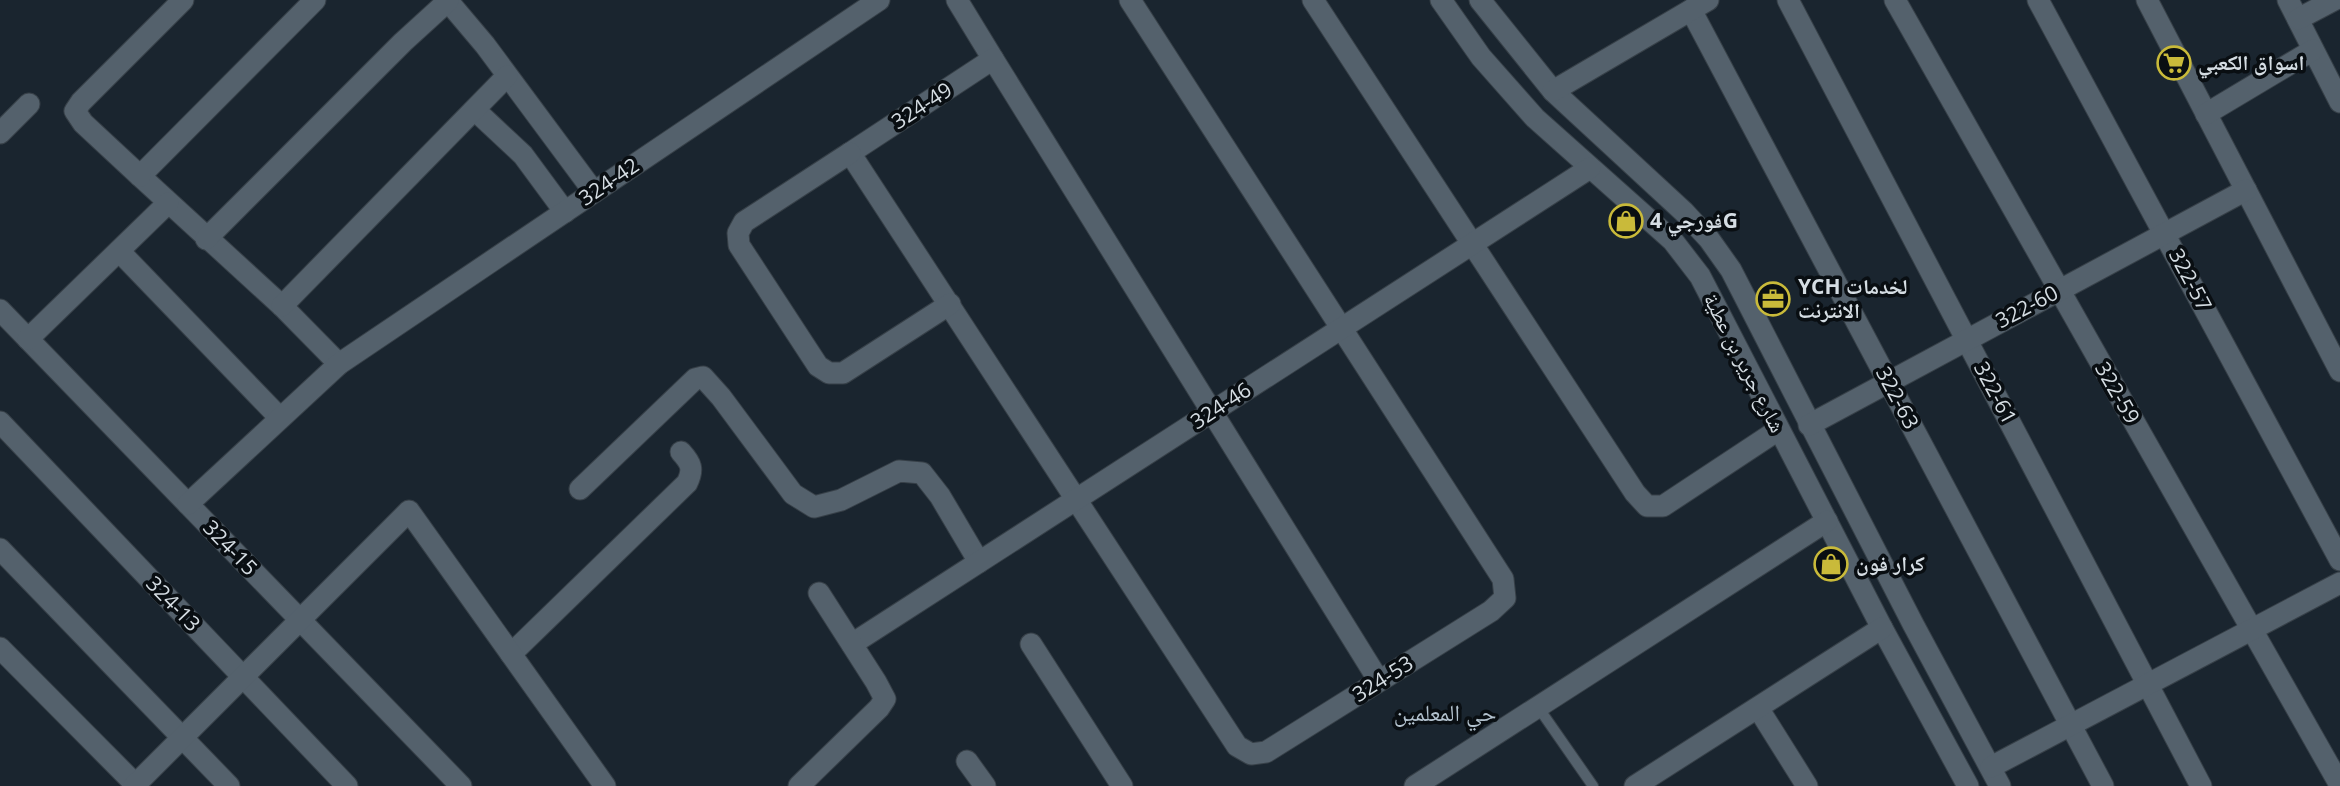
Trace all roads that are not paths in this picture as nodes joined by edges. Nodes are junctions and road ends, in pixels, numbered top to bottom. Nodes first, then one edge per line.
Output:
1 (183, 0) edge
2 (315, 0) edge
3 (879, 0) edge
4 (957, 0) edge
5 (1130, 0) edge
6 (1313, 0) edge
7 (1441, 0) edge
8 (1480, 0) edge
9 (1788, 0) edge
10 (1895, 0) edge
11 (2038, 0) edge
12 (2147, 0) edge
13 (2288, 0) edge
14 (2334, 0) edge
15 (448, 1) edge
16 (1700, 5) edge
17 (2298, 19) junction
18 (2313, 50) junction
19 (993, 59) junction
20 (508, 76) junction
21 (1553, 91) junction
22 (2340, 102) edge
23 (29, 104) dead end
24 (476, 111) junction
25 (2206, 114) junction
26 (0, 133) edge
27 (850, 153) junction
28 (1590, 167) junction
29 (140, 176) junction
30 (2246, 190) junction
31 (594, 192) junction
32 (168, 203) junction
33 (565, 212) junction
34 (2165, 233) junction
35 (206, 239) junction
36 (1471, 244) junction
37 (118, 251) junction
38 (2059, 290) junction
39 (950, 304) junction
40 (282, 306) junction
41 (0, 310) edge
42 (1751, 310) junction
43 (1725, 323) junction
44 (1342, 328) junction
45 (28, 339) junction
46 (1967, 340) junction
47 (339, 364) junction
48 (2340, 371) edge
49 (1889, 382) junction
50 (1212, 412) junction
51 (280, 418) junction
52 (0, 422) edge
53 (1809, 425) junction
54 (1778, 430) junction
55 (681, 452) dead end
56 (580, 489) dead end
57 (1075, 500) junction
58 (188, 504) junction
59 (1827, 521) junction
60 (0, 549) edge
61 (2340, 560) edge
62 (979, 562) junction
63 (2340, 583) edge
64 (819, 593) dead end
65 (300, 620) junction
66 (1882, 628) junction
67 (2252, 630) junction
68 (852, 644) junction
69 (1031, 644) dead end
70 (0, 648) edge
71 (511, 654) junction
72 (243, 677) junction
73 (1379, 681) junction
74 (2148, 684) junction
75 (1538, 707) junction
76 (1758, 708) junction
77 (1958, 709) junction
78 (2070, 725) junction
79 (1936, 726) junction
80 (182, 738) junction
81 (967, 761) dead end
82 (1996, 776) edge
83 (2340, 785) edge
84 (135, 786) edge
85 (229, 786) edge
86 (347, 786) edge
87 (461, 786) edge
88 (605, 786) edge
89 (799, 786) edge
90 (985, 786) edge
91 (1122, 786) edge
92 (1415, 786) edge
93 (1593, 786) edge
94 (1635, 786) edge
95 (1807, 786) edge
96 (1968, 786) edge
97 (2103, 786) edge
98 (2202, 786) edge

1 - 29 street
2 - 29 street
3 - 31 street, 324-42
4 - 19 street
5 - 44 street
6 - 36 street
7 - 28 street, شارع جرير بن عطية
8 - 21 street, شارع جرير بن عطية
9 - 46 street, 322-61
10 - 38 street, 322-59
11 - 34 street, 322-57
12 - 25 street
13 - 17 street
14 - 17 street
15 - 20 street
15 - 35 street
16 - 21 street
16 - 49 street, 322-63
17 - 18 street
18 - 22 street
18 - 25 street
19 - 27 street, 324-49
19 - 50 street
20 - 24 street
20 - 31 street
21 - 42 street, شارع جرير بن عطية
23 - 26 street
24 - 33 street
24 - 40 street
25 - 30 street
27 - 39 street
27 - 39 street, 324-49
28 - 36 street, 324-46
28 - 43 street, شارع جرير بن عطية
29 - 32 street
30 - 34 street, 322-60
30 - 48 street
31 - 33 street, 324-42
32 - 35 street
32 - 37 street
33 - 47 street, 324-42
34 - 38 street, 322-60
34 - 61 street, 322-57
35 - 40 street
36 - 44 street, 324-46
36 - 54 street
37 - 45 street
37 - 51 street
38 - 46 street, 322-60
38 - 67 street, 322-59
39 - 57 street
40 - 47 street
41 - 45 street, 324-15
42 - 43 street
42 - 53 street, شارع جرير بن عطية
43 - 54 street, شارع جرير بن عطية
44 - 50 street, 324-46
44 - 73 street, 324-53
45 - 58 street, 324-15
46 - 49 street, 322-60
46 - 74 street, 322-61
47 - 51 street, 324-42
49 - 53 street, 322-60
49 - 78 street, 322-63
50 - 57 street, 324-46
50 - 73 street
51 - 58 street, 324-42
52 - 72 street, 324-13
53 - 77 street, شارع جرير بن عطية
54 - 59 street, شارع جرير بن عطية
55 - 71 street
56 - 62 street
57 - 62 street, 324-46
57 - 73 street, 324-53
58 - 65 street, 324-15
59 - 66 street, شارع جرير بن عطية
59 - 75 street
60 - 80 street
62 - 68 street, 324-46
63 - 67 street
64 - 68 street
65 - 71 street
65 - 72 street
65 - 87 street, 324-15
66 - 76 street
66 - 79 street, شارع جرير بن عطية
67 - 74 street
67 - 83 street, 322-59
68 - 89 street
69 - 91 street
70 - 84 street
71 - 88 street
72 - 80 street
72 - 86 street, 324-13
74 - 78 street
74 - 98 street, 322-61
75 - 92 street
75 - 93 lane
76 - 94 street
76 - 95 street
77 - 79 street
77 - 82 street, شارع جرير بن عطية
78 - 82 street
78 - 97 street, 322-63
79 - 96 street, شارع جرير بن عطية
80 - 84 street
80 - 85 street
81 - 90 street

